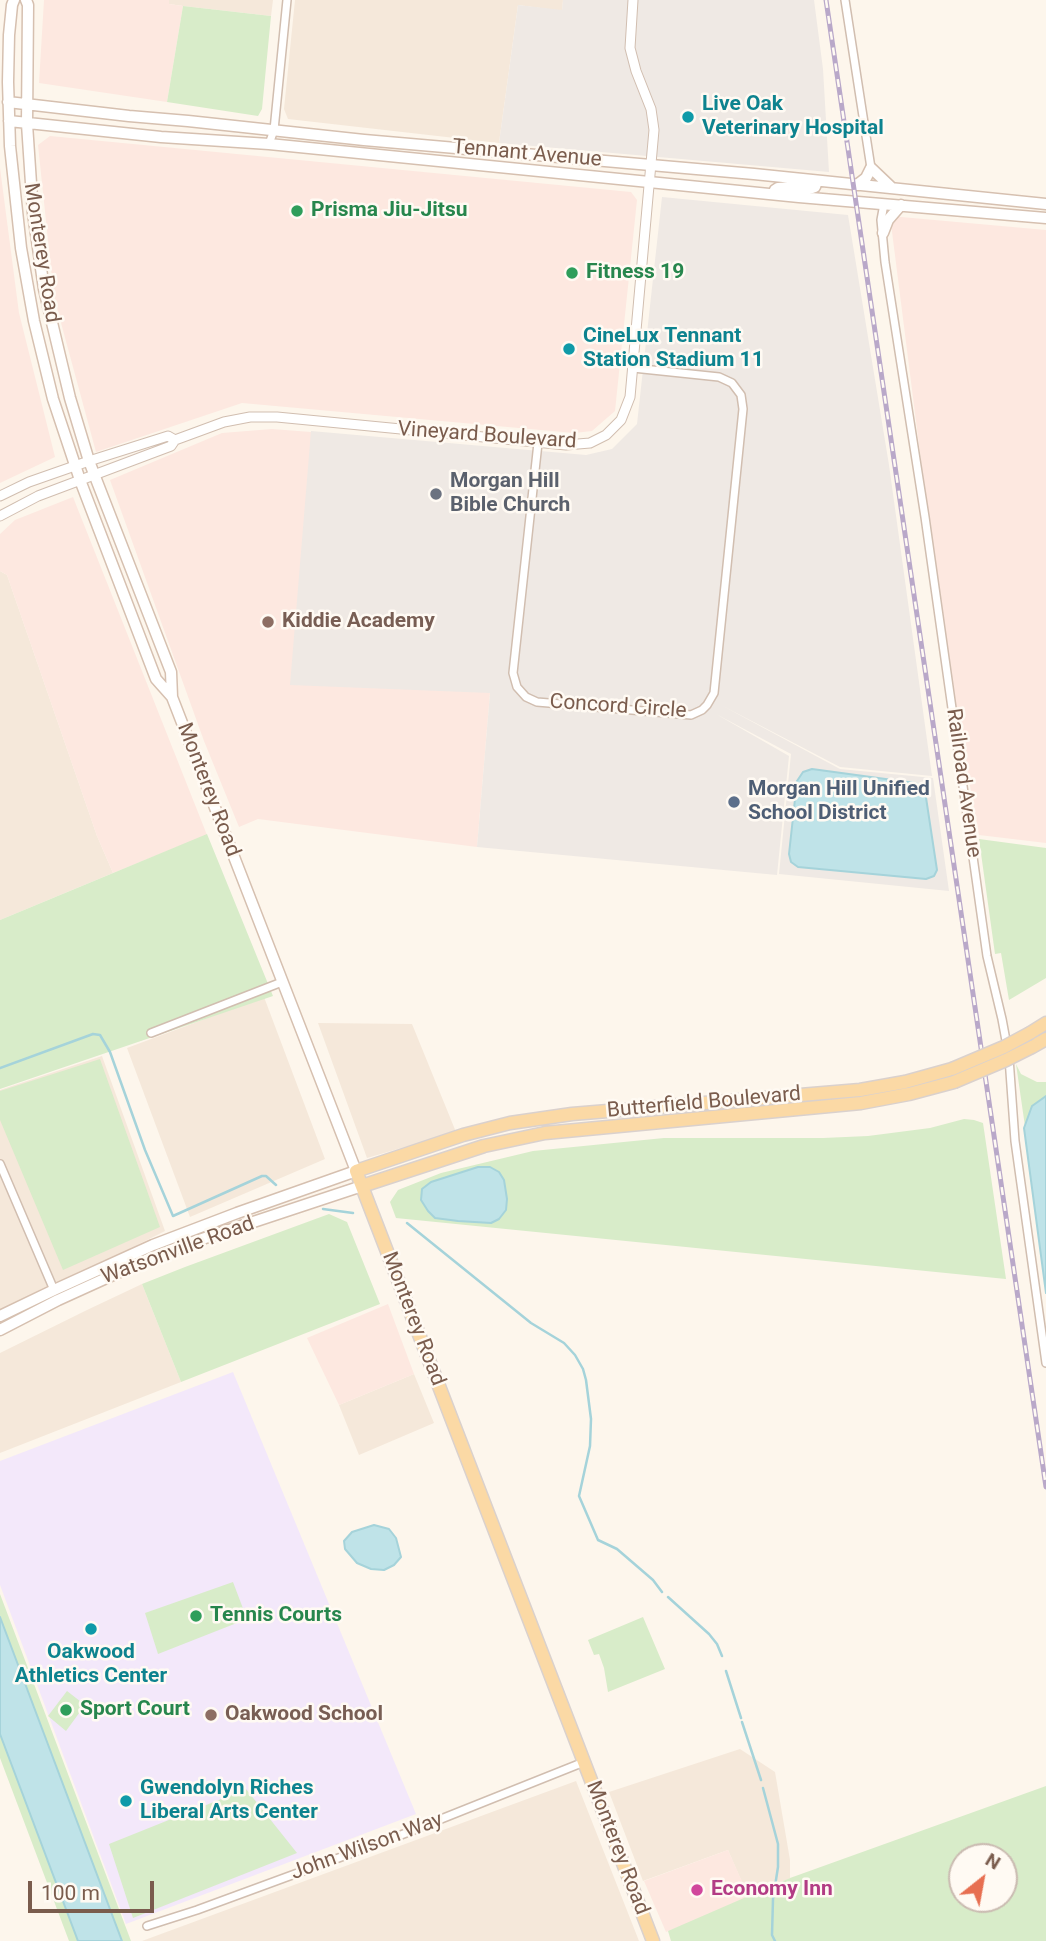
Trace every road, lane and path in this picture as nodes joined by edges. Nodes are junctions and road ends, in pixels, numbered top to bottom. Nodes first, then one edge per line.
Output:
1 (14, 0) edge
2 (26, 0) edge
3 (287, 0) edge
4 (634, 0) edge
5 (845, 0) edge
6 (4, 101) edge
7 (26, 105) junction
8 (4, 121) edge
9 (27, 124) junction
10 (274, 130) junction
11 (272, 145) junction
12 (651, 166) junction
13 (871, 168) junction
14 (797, 179) junction
15 (650, 181) junction
16 (817, 181) junction
17 (857, 185) junction
18 (892, 188) junction
19 (914, 191) junction
20 (773, 194) junction
21 (799, 197) junction
22 (1034, 203) junction
23 (884, 204) junction
24 (901, 205) junction
25 (1046, 205) edge
26 (1033, 217) junction
27 (1046, 218) edge
28 (883, 233) junction
29 (633, 368) junction
30 (175, 440) junction
31 (538, 443) junction
32 (89, 460) junction
33 (75, 465) junction
34 (94, 474) junction
35 (80, 480) junction
36 (0, 496) edge
37 (0, 516) edge
38 (172, 697) junction
39 (282, 982) junction
40 (1046, 1023) edge
41 (151, 1033) dead end
42 (1046, 1039) edge
43 (953, 1075) junction
44 (0, 1164) edge
45 (356, 1171) junction
46 (362, 1186) junction
47 (54, 1290) junction
48 (0, 1316) edge
49 (0, 1330) edge
50 (1046, 1363) edge
51 (584, 1762) junction
52 (147, 1926) dead end
53 (653, 1941) edge

1 - 6 main road, Monterey Road
2 - 7 main road, Monterey Road
3 - 10 street
4 - 12 street, Vineyard Boulevard
5 - 13 street
6 - 7 main road, Tennant Avenue
6 - 8 main road, Monterey Road
7 - 9 main road, Monterey Road
7 - 10 main road, Tennant Avenue
8 - 9 main road, Tennant Avenue
8 - 33 main road, Monterey Road
9 - 11 main road, Tennant Avenue
9 - 32 main road, Monterey Road
10 - 11 street
10 - 12 main road, Tennant Avenue
11 - 15 main road, Tennant Avenue
12 - 14 main road, Tennant Avenue
12 - 15 street, Vineyard Boulevard
13 - 17 main road
13 - 18 main road
14 - 16 main road, Tennant Avenue
14 - 20 main road
15 - 20 main road, Tennant Avenue
15 - 29 street, Vineyard Boulevard
16 - 17 main road, Tennant Avenue
16 - 21 main road
17 - 18 main road, Tennant Avenue
18 - 19 main road, Tennant Avenue
19 - 22 main road, Tennant Avenue
19 - 23 main road
20 - 21 main road, Tennant Avenue
21 - 23 main road, Tennant Avenue
22 - 25 main road, Tennant Avenue
22 - 26 main road
23 - 24 main road, Tennant Avenue
23 - 28 street, Railroad Avenue
24 - 26 main road, Tennant Avenue
24 - 28 main road
26 - 27 main road, Tennant Avenue
28 - 50 street, Railroad Avenue
29 - 31 street, Vineyard Boulevard
29 - 31 street, Concord Circle
30 - 31 street, Vineyard Boulevard
30 - 32 street, Vineyard Boulevard
30 - 34 street, Vineyard Boulevard
32 - 33 street, Vineyard Boulevard
32 - 34 main road, Monterey Road
33 - 35 main road, Monterey Road
33 - 36 street, Vineyard Boulevard
34 - 35 street, Vineyard Boulevard
34 - 38 main road, Monterey Road
35 - 37 street, Vineyard Boulevard
35 - 38 main road, Monterey Road
38 - 39 main road, Monterey Road
39 - 41 street
39 - 45 main road, Monterey Road
40 - 43 main road, Butterfield Boulevard, bridge
42 - 43 main road, Butterfield Boulevard, bridge
43 - 45 main road, Butterfield Boulevard
43 - 46 main road, Butterfield Boulevard
44 - 47 street
45 - 46 main road, Monterey Road
45 - 47 main road, Watsonville Road
46 - 49 main road, Watsonville Road
46 - 51 main road, Monterey Road
47 - 48 main road, Watsonville Road
51 - 52 street, John Wilson Way
51 - 53 main road, Monterey Road

